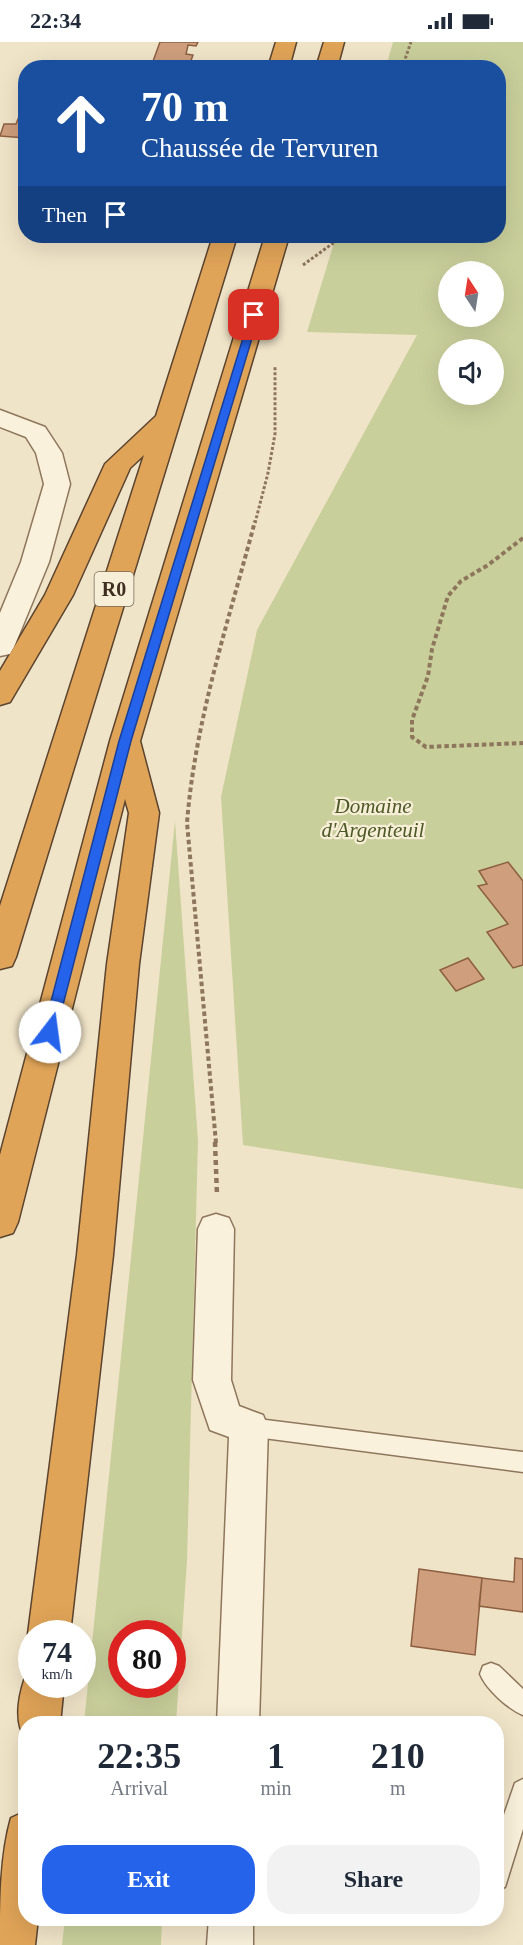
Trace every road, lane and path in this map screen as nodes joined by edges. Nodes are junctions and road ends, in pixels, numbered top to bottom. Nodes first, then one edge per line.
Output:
1 (286, 42) edge
2 (334, 42) edge
3 (411, 42) edge
4 (280, 60) edge
5 (328, 60) edge
6 (405, 60) edge
7 (223, 243) edge
8 (275, 243) edge
9 (336, 243) edge
10 (299, 268) dead end
11 (274, 358) dead end
12 (0, 418) edge
13 (166, 421) junction
14 (523, 538) edge
15 (0, 647) edge
16 (0, 695) edge
17 (125, 741) junction
18 (523, 743) edge
19 (0, 957) edge
20 (0, 1222) edge
21 (216, 1229) joint
22 (249, 1427) junction
23 (523, 1462) edge
24 (52, 1620) edge
25 (491, 1674) dead end
26 (42, 1698) edge
27 (523, 1704) edge
28 (40, 1716) edge
29 (238, 1716) edge
30 (523, 1791) edge
31 (504, 1852) edge
32 (18, 1897) edge
33 (231, 1926) edge
34 (12, 1945) edge
35 (230, 1945) edge

1 - 4 highway
2 - 5 highway
3 - 6 path
7 - 13 highway, R0
8 - 17 highway, R0
9 - 10 path
11 - 21 path
12 - 15 street
13 - 16 highway
13 - 19 highway, R0
14 - 18 path
17 - 20 highway, R0
17 - 24 highway
21 - 22 street
22 - 23 lane
22 - 29 street
25 - 27 lane
26 - 28 highway
30 - 31 lane
32 - 34 highway
33 - 35 street

